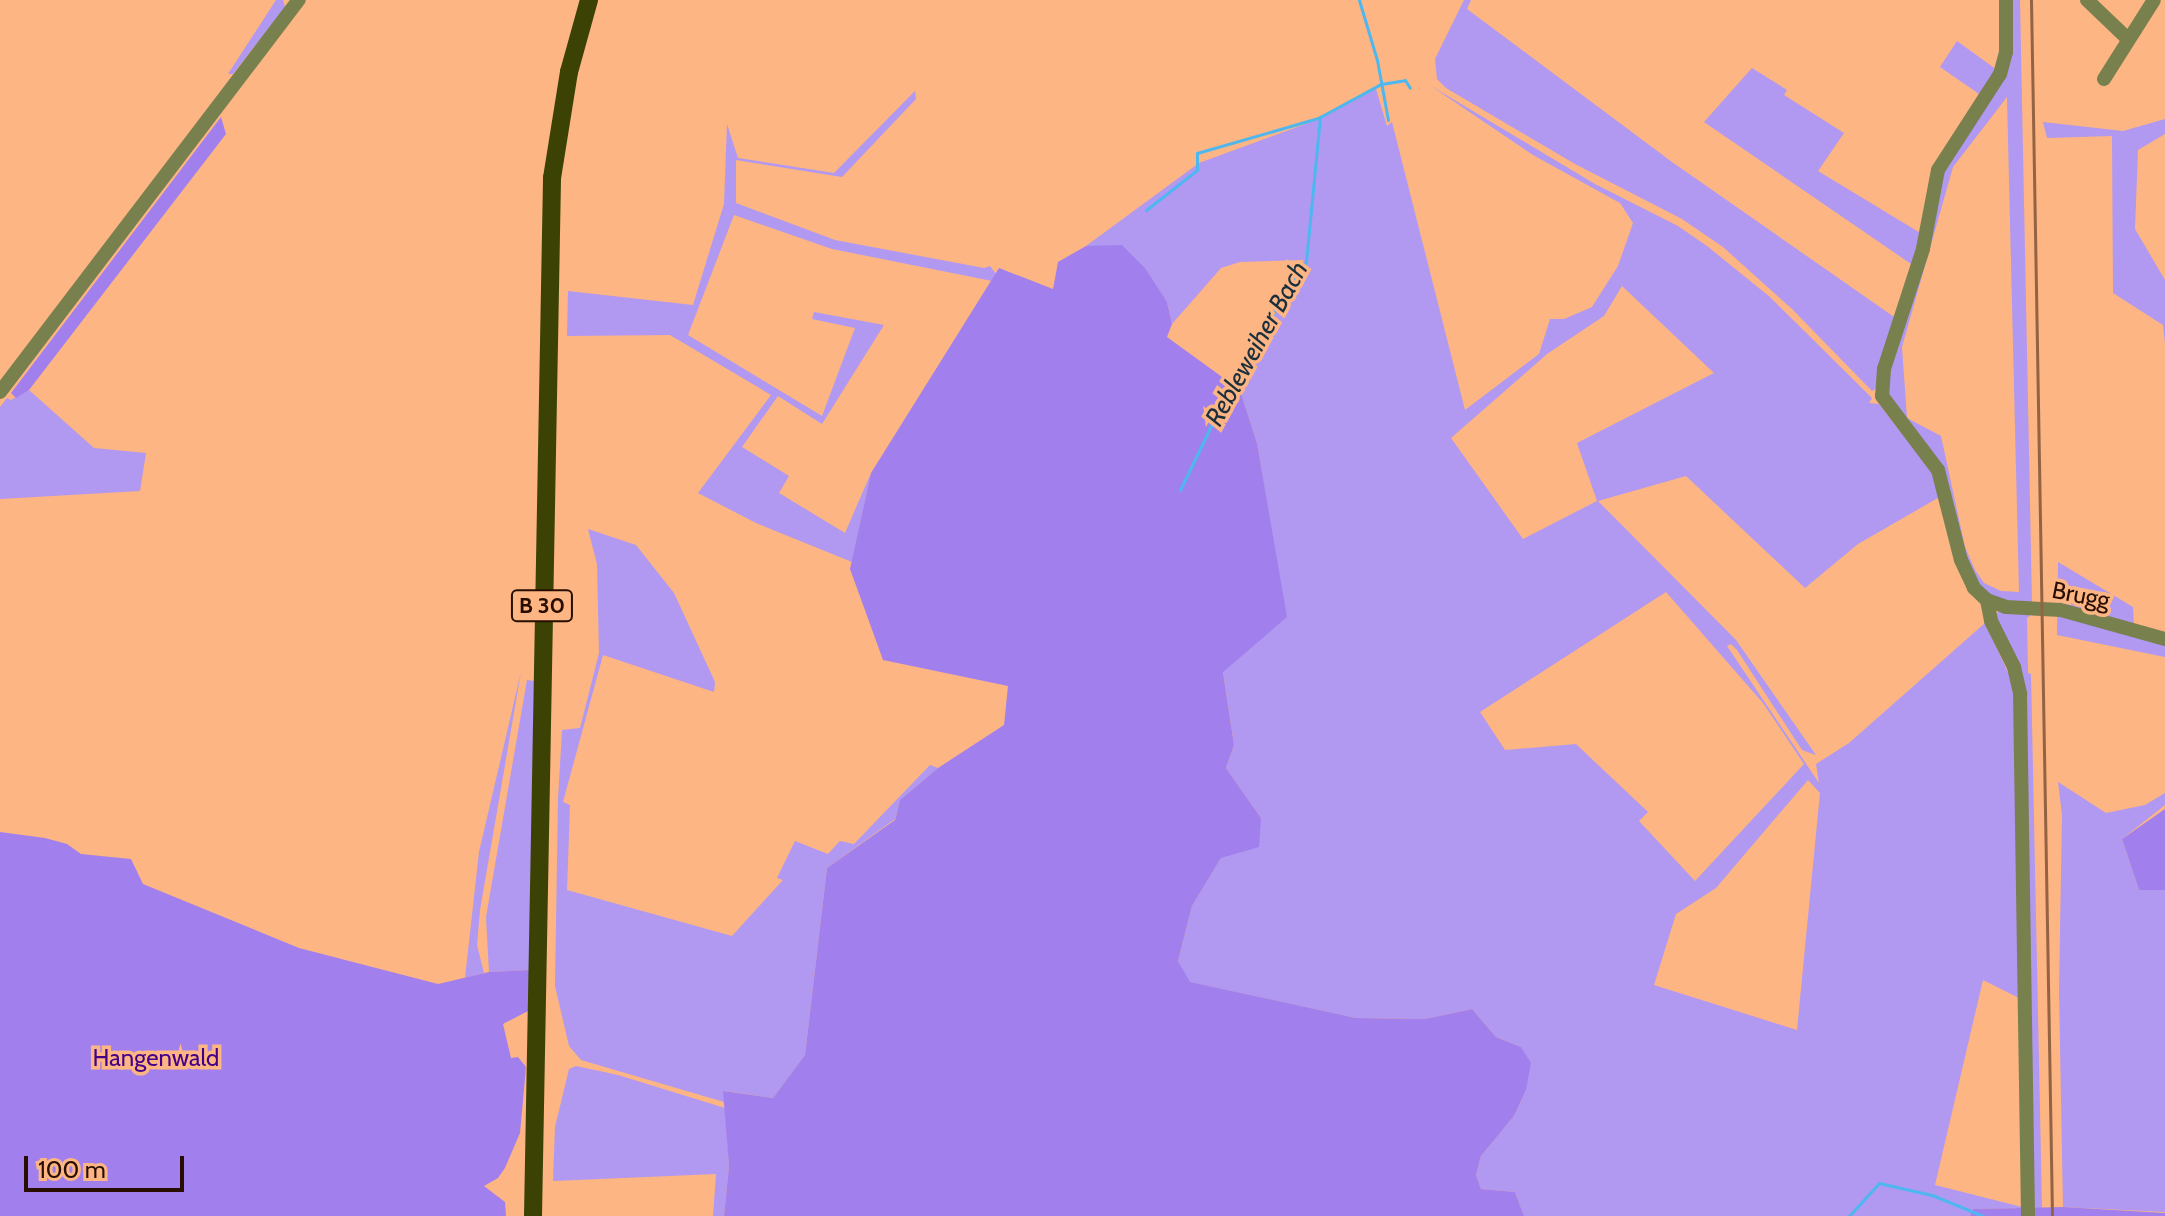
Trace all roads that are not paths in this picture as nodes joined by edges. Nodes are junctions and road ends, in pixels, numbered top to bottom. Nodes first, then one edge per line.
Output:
1 (299, 0) edge
2 (589, 0) edge
3 (2006, 0) edge
4 (2087, 0) edge
5 (2154, 0) edge
6 (2128, 39) junction
7 (2104, 79) dead end
8 (0, 392) edge
9 (1987, 600) junction
10 (2165, 639) edge
11 (533, 1216) edge
12 (2028, 1216) edge

1 - 8 street
2 - 11 main road, B 30
3 - 9 street
4 - 6 street
5 - 6 street
6 - 7 street
9 - 10 street, Brugg
9 - 12 street

